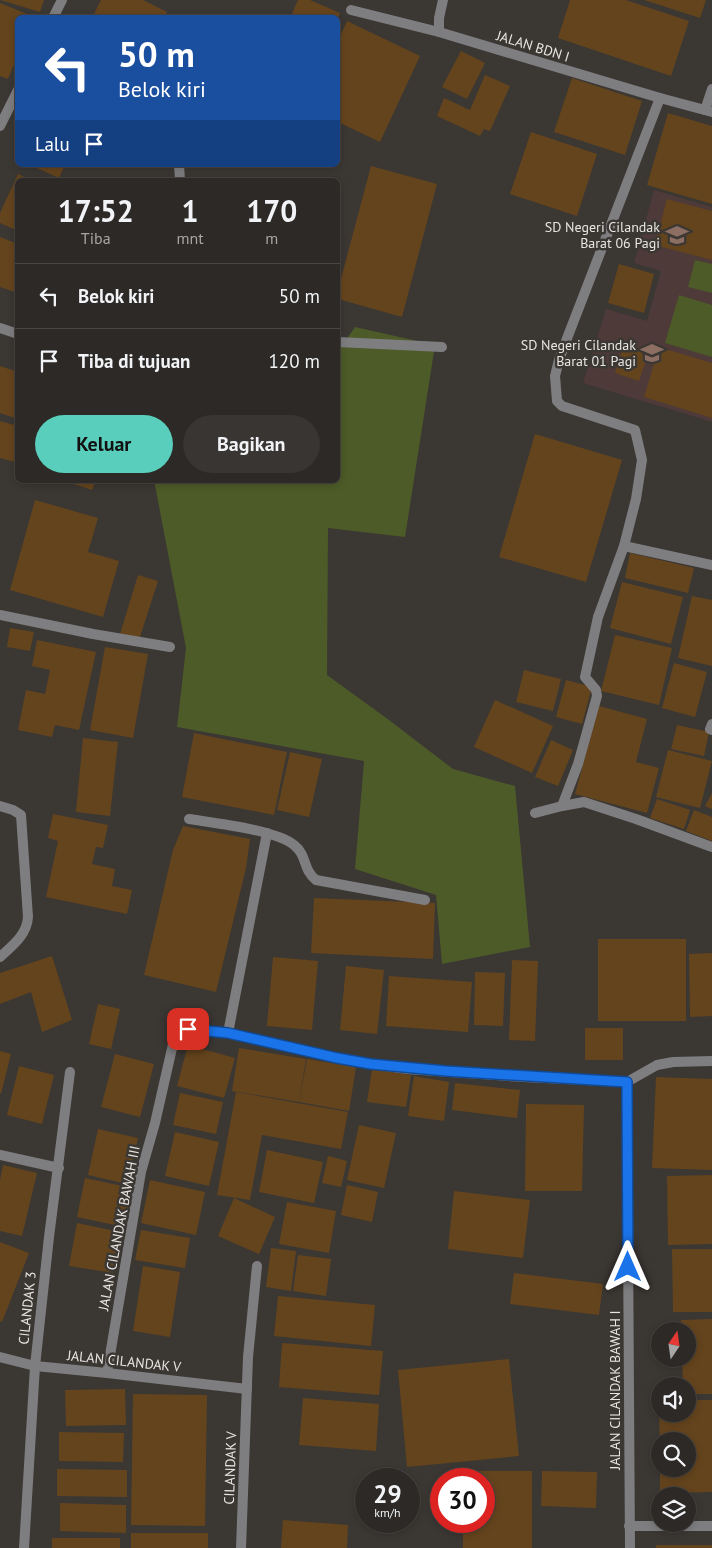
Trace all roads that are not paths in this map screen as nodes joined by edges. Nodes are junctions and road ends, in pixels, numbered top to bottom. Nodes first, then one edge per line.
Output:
1 (62, 0) edge
2 (443, 0) edge
3 (352, 10) dead end
4 (54, 15) edge
5 (439, 32) junction
6 (712, 89) edge
7 (15, 96) edge
8 (660, 98) junction
9 (708, 111) edge
10 (0, 126) edge
11 (0, 328) edge
12 (15, 333) edge
13 (340, 342) edge
14 (442, 346) dead end
15 (624, 546) junction
16 (712, 564) edge
17 (0, 615) edge
18 (170, 647) dead end
19 (712, 724) edge
20 (712, 730) edge
21 (0, 806) edge
22 (562, 806) junction
23 (535, 813) dead end
24 (189, 819) dead end
25 (267, 833) junction
26 (712, 847) edge
27 (425, 900) dead end
28 (0, 958) edge
29 (228, 1033) junction
30 (712, 1061) edge
31 (70, 1072) dead end
32 (627, 1082) junction
33 (0, 1155) edge
34 (58, 1168) junction
35 (257, 1266) dead end
36 (0, 1357) edge
37 (35, 1366) junction
38 (106, 1373) junction
39 (247, 1389) junction
40 (629, 1526) junction
41 (712, 1526) edge
42 (24, 1548) edge
43 (241, 1548) edge
44 (630, 1548) edge

1 - 4 street
2 - 5 street
3 - 5 street, JALAN BDN I
5 - 8 street, JALAN BDN I
6 - 9 street, JALAN BDN I
7 - 10 street
8 - 9 street, JALAN BDN I
8 - 15 street
11 - 12 street
13 - 14 street
15 - 16 street
15 - 22 street
17 - 18 street
19 - 20 street
21 - 28 street
22 - 23 street
22 - 26 street
24 - 25 street
25 - 27 street
25 - 29 street
29 - 32 street, JALAN CILANDAK BAWAH III
29 - 38 street, JALAN CILANDAK BAWAH III
30 - 32 street
31 - 34 street, CILANDAK 3
32 - 40 street, JALAN CILANDAK BAWAH I
33 - 34 street
34 - 37 street, CILANDAK 3
35 - 39 street, CILANDAK V
36 - 37 street, JALAN CILANDAK V
37 - 38 street, JALAN CILANDAK V
37 - 42 street, CILANDAK 3
38 - 39 street, JALAN CILANDAK V
39 - 43 street, CILANDAK V
40 - 41 street
40 - 44 street, JALAN CILANDAK BAWAH I

